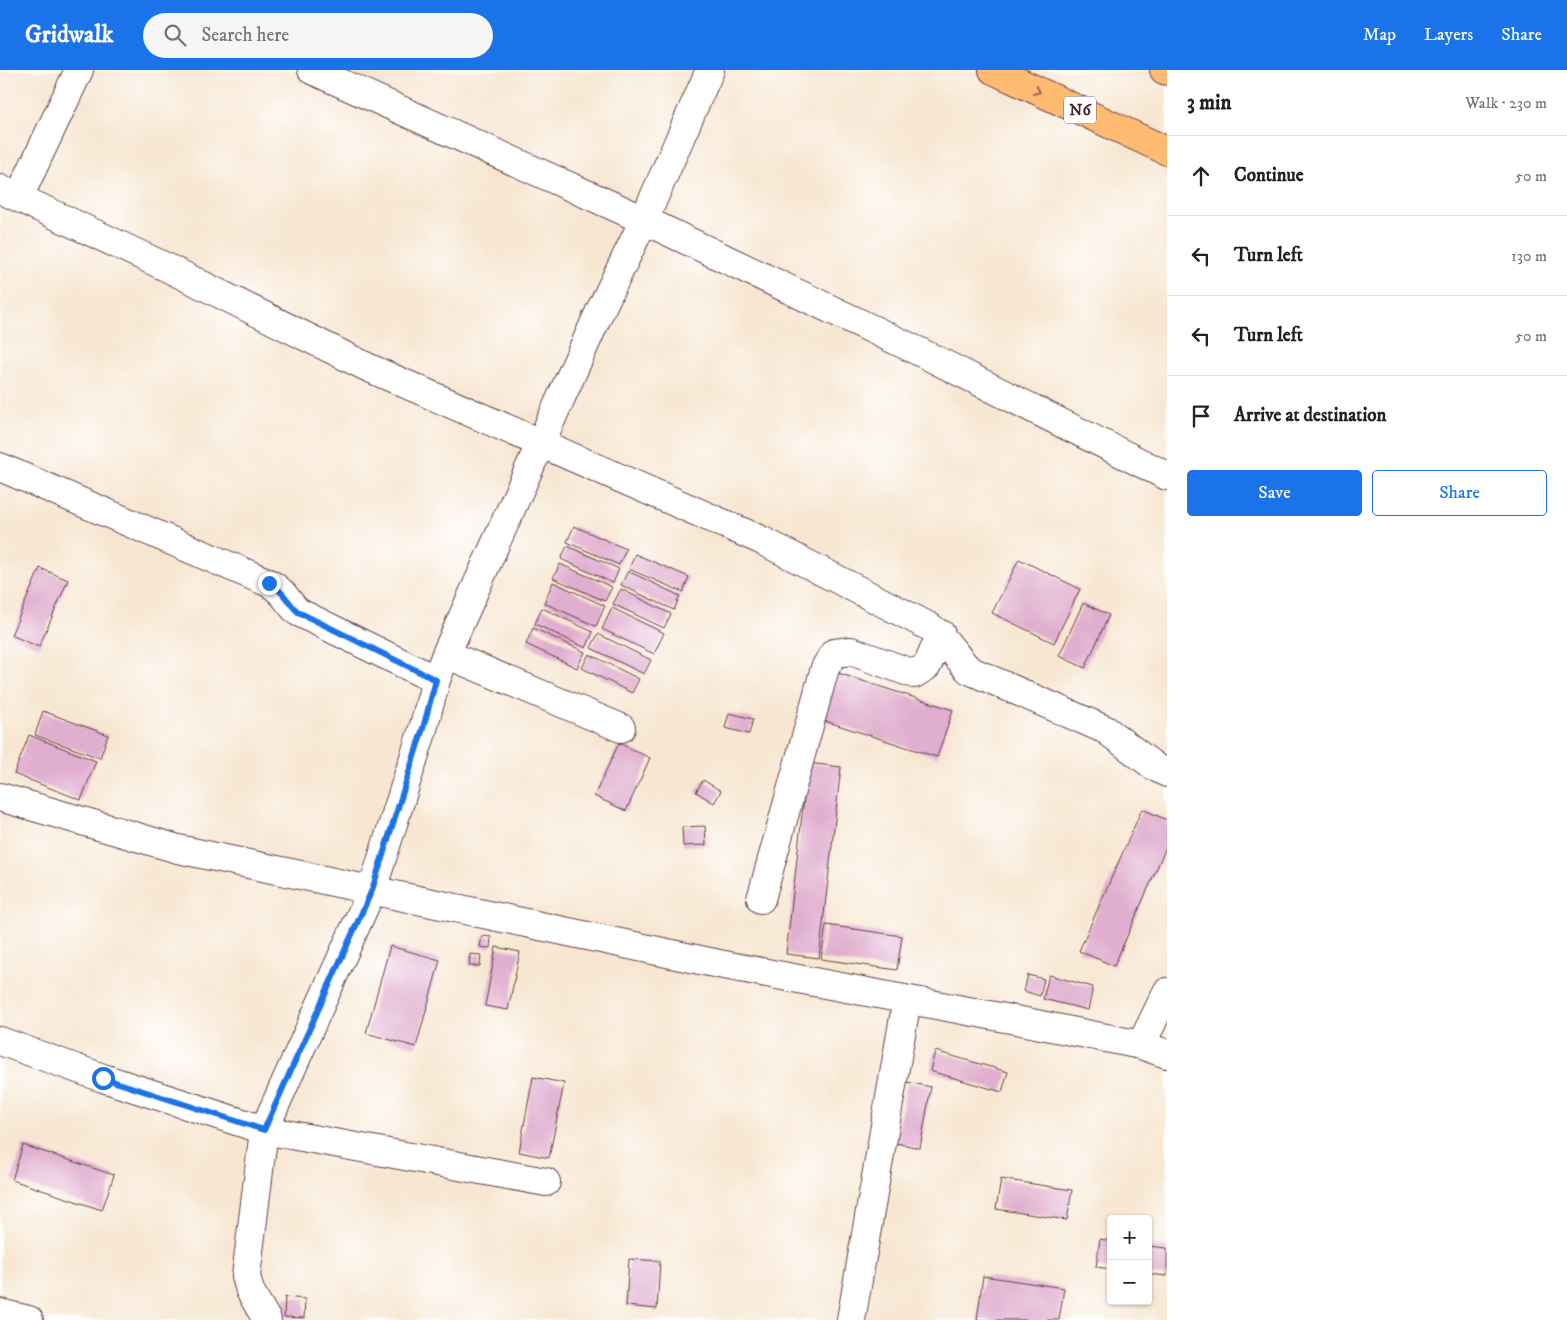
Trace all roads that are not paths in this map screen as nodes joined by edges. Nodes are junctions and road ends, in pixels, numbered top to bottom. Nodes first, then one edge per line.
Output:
1 (79, 70) edge
2 (312, 70) edge
3 (710, 70) edge
4 (993, 70) edge
5 (1167, 151) edge
6 (10, 193) edge
7 (644, 220) junction
8 (541, 443) junction
9 (0, 468) edge
10 (1167, 476) edge
11 (941, 634) junction
12 (446, 654) junction
13 (436, 680) junction
14 (621, 728) dead end
15 (1167, 773) edge
16 (0, 797) edge
17 (372, 890) junction
18 (761, 899) dead end
19 (1167, 992) edge
20 (907, 1000) junction
21 (0, 1041) edge
22 (1140, 1045) junction
23 (1167, 1054) edge
24 (264, 1130) junction
25 (546, 1182) dead end
26 (0, 1314) edge
27 (29, 1320) edge
28 (266, 1320) edge
29 (851, 1320) edge

1 - 6 street
2 - 7 street
3 - 7 street
4 -> 5 main road, N6
6 - 8 street
7 - 8 street
7 - 10 street
8 - 11 street
8 - 12 street
9 - 13 street
11 - 15 street
11 - 18 street
12 - 13 street
12 - 14 street
13 - 17 street
16 - 17 street
17 - 20 street
17 - 24 street
19 - 22 street
20 - 22 street
20 - 29 street
21 - 24 street
22 - 23 street
24 - 25 street
24 - 28 street
26 - 27 street

